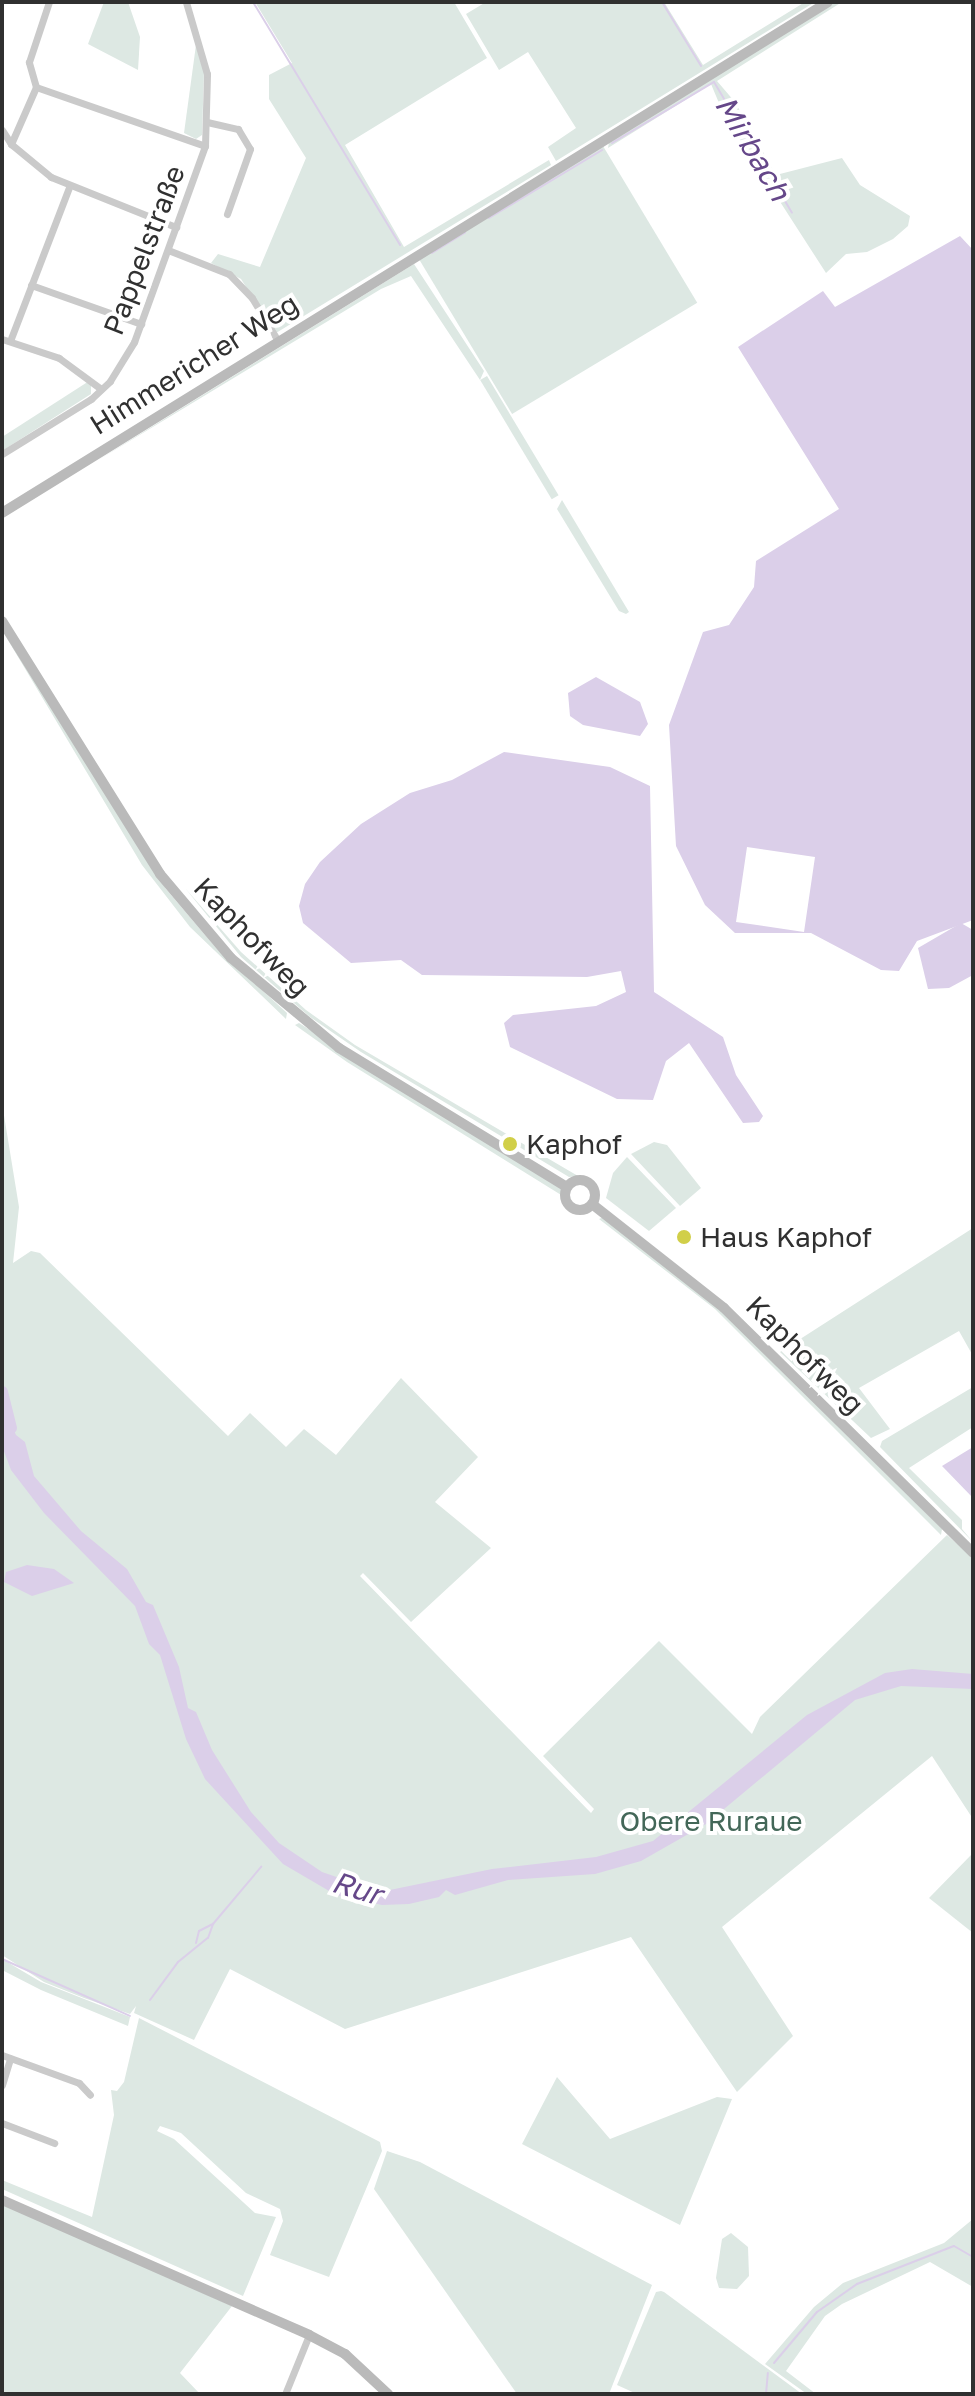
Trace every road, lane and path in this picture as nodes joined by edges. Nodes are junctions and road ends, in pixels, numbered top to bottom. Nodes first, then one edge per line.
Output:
1 (49, 2) edge
2 (186, 2) edge
3 (828, 2) edge
4 (36, 87) junction
5 (207, 122) junction
6 (2, 130) edge
7 (11, 144) junction
8 (205, 146) junction
9 (69, 187) junction
10 (227, 214) dead end
11 (176, 227) junction
12 (168, 250) junction
13 (31, 285) junction
14 (141, 324) junction
15 (6, 340) edge
16 (278, 341) junction
17 (101, 389) junction
18 (2, 454) edge
19 (2, 513) edge
20 (2, 621) edge
21 (567, 1187) junction
22 (592, 1204) junction
23 (973, 1553) edge
24 (6, 2057) edge
25 (2, 2085) edge
26 (90, 2095) dead end
27 (2, 2123) edge
28 (54, 2143) dead end
29 (2, 2200) edge
30 (309, 2335) junction
31 (285, 2394) edge
32 (388, 2394) edge

1 - 4 street
2 - 5 street, Pappelstraße
3 - 16 main road, Himmericher Weg
4 - 7 street
4 - 8 street
5 - 8 street, Pappelstraße
5 - 10 street
6 - 7 street
7 - 9 street
8 - 11 street, Pappelstraße
9 - 11 street
9 - 13 street
11 - 12 street, Pappelstraße
12 - 14 street, Pappelstraße
12 - 16 street
13 - 14 street
13 - 15 street
14 - 17 street, Pappelstraße
15 - 17 street
16 - 19 main road, Himmericher Weg
17 - 18 street, Pappelstraße
20 - 21 main road, Kaphofweg
21 - 22 main road, Kaphofweg
21 - 22 main road, Kaphofweg
22 - 23 main road, Kaphofweg
24 - 25 street
24 - 26 street
27 - 28 street
29 - 30 main road
30 - 31 street
30 - 32 main road

